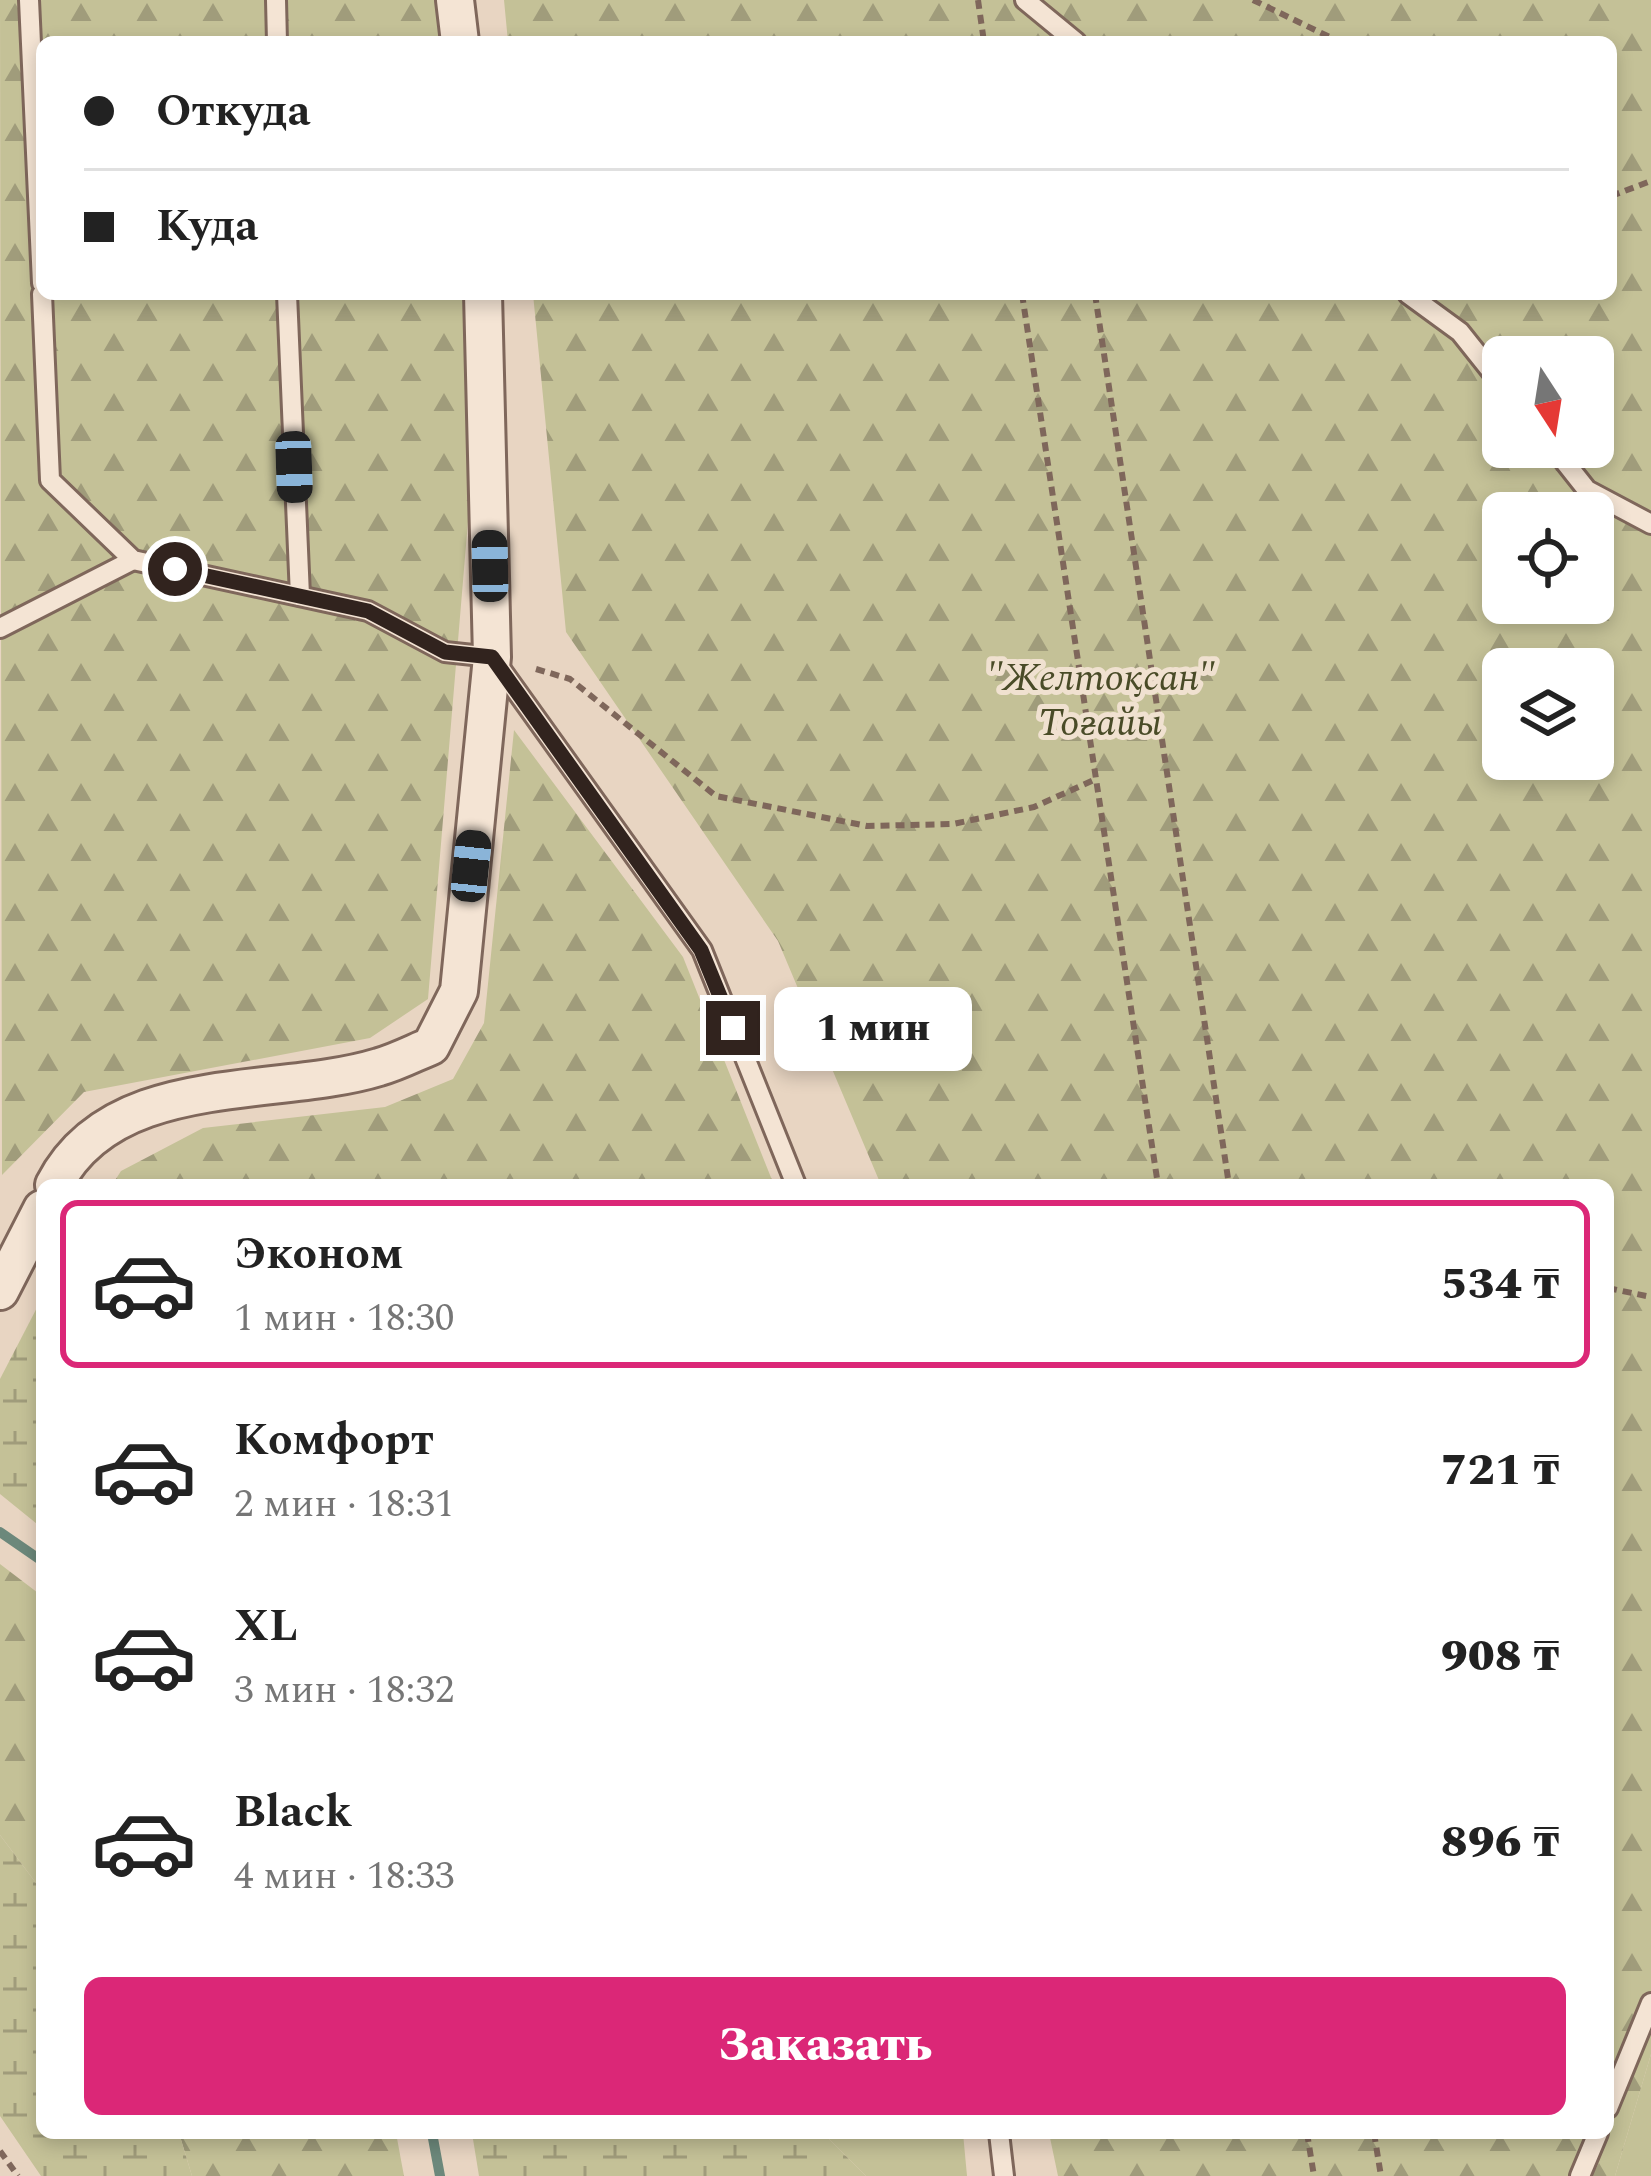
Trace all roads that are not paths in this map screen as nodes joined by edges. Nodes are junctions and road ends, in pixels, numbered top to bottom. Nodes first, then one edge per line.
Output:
1 (28, 0) edge
2 (276, 0) edge
3 (455, 0) edge
4 (1024, 0) edge
5 (277, 36) edge
6 (459, 36) edge
7 (1069, 36) edge
8 (36, 162) edge
9 (42, 300) edge
10 (287, 300) edge
11 (483, 300) edge
12 (1416, 300) edge
13 (1482, 360) edge
14 (1570, 468) edge
15 (1651, 524) edge
16 (133, 560) junction
17 (300, 596) junction
18 (0, 628) edge
19 (492, 657) junction
20 (57, 1179) edge
21 (794, 1179) edge
22 (36, 1221) edge
23 (0, 1291) edge
24 (1651, 2003) edge
25 (1614, 2093) edge
26 (1000, 2139) edge
27 (1595, 2139) edge
28 (1004, 2176) edge
29 (1580, 2176) edge

1 - 8 lane
2 - 5 lane
3 - 6 street
4 - 7 lane
9 - 16 lane
10 - 17 lane
11 - 19 street
12 - 13 lane
14 - 15 lane
16 - 17 lane
16 - 18 lane
17 - 19 lane
19 - 20 street
19 - 21 lane
22 - 23 street
24 - 25 lane
26 - 28 lane
27 - 29 lane

